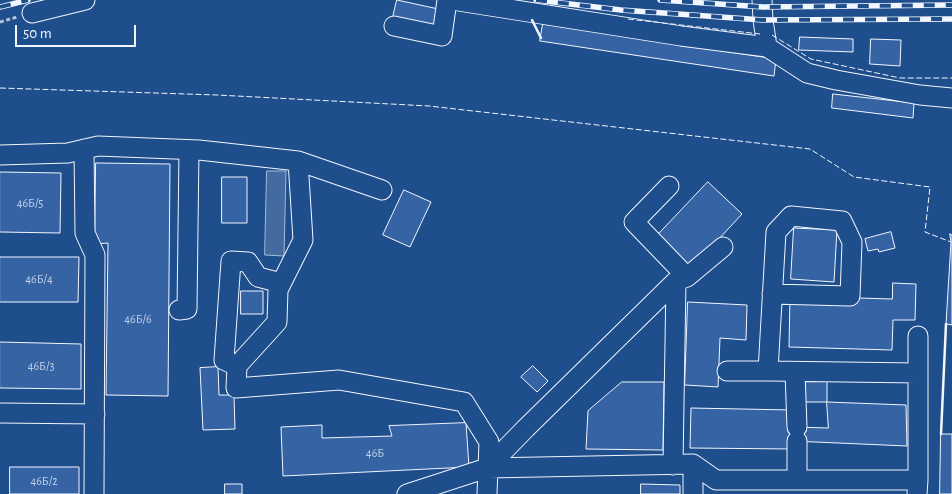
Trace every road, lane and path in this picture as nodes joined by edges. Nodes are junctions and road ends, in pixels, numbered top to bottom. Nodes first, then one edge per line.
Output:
1 (85, 0) edge
2 (447, 0) edge
3 (452, 0) edge
4 (762, 0) edge
5 (32, 13) dead end
6 (394, 26) dead end
7 (767, 47) junction
8 (952, 98) edge
9 (84, 149) junction
10 (189, 150) junction
11 (0, 155) edge
12 (298, 161) junction
13 (669, 186) dead end
14 (382, 190) dead end
15 (723, 247) dead end
16 (682, 279) junction
17 (281, 283) junction
18 (772, 294) junction
19 (179, 310) dead end
20 (918, 336) dead end
21 (237, 366) junction
22 (768, 371) junction
23 (727, 372) dead end
24 (796, 372) junction
25 (918, 373) junction
26 (0, 413) edge
27 (95, 414) junction
28 (693, 464) junction
29 (673, 465) junction
30 (487, 468) junction
31 (797, 479) junction
32 (917, 487) edge
33 (94, 494) edge
34 (407, 494) edge
35 (487, 494) edge
36 (693, 494) edge

1 - 5 lane
2 - 6 lane
3 - 7 lane
4 - 7 lane
7 - 8 lane
9 - 10 lane
9 - 11 lane
9 - 27 lane
10 - 12 lane
10 - 19 lane
12 - 14 lane
12 - 17 lane
13 - 16 lane
15 - 16 lane
16 - 29 lane
16 - 30 lane
17 - 21 lane
17 - 21 lane
18 - 18 lane
18 - 22 lane
20 - 25 lane
21 - 30 lane
22 - 23 lane
22 - 24 lane
24 - 25 lane
24 - 31 lane
25 - 32 lane
26 - 27 lane
27 - 33 lane
28 - 29 lane
28 - 31 lane
28 - 36 lane
29 - 30 lane
30 - 34 lane
30 - 35 lane
31 - 32 lane

